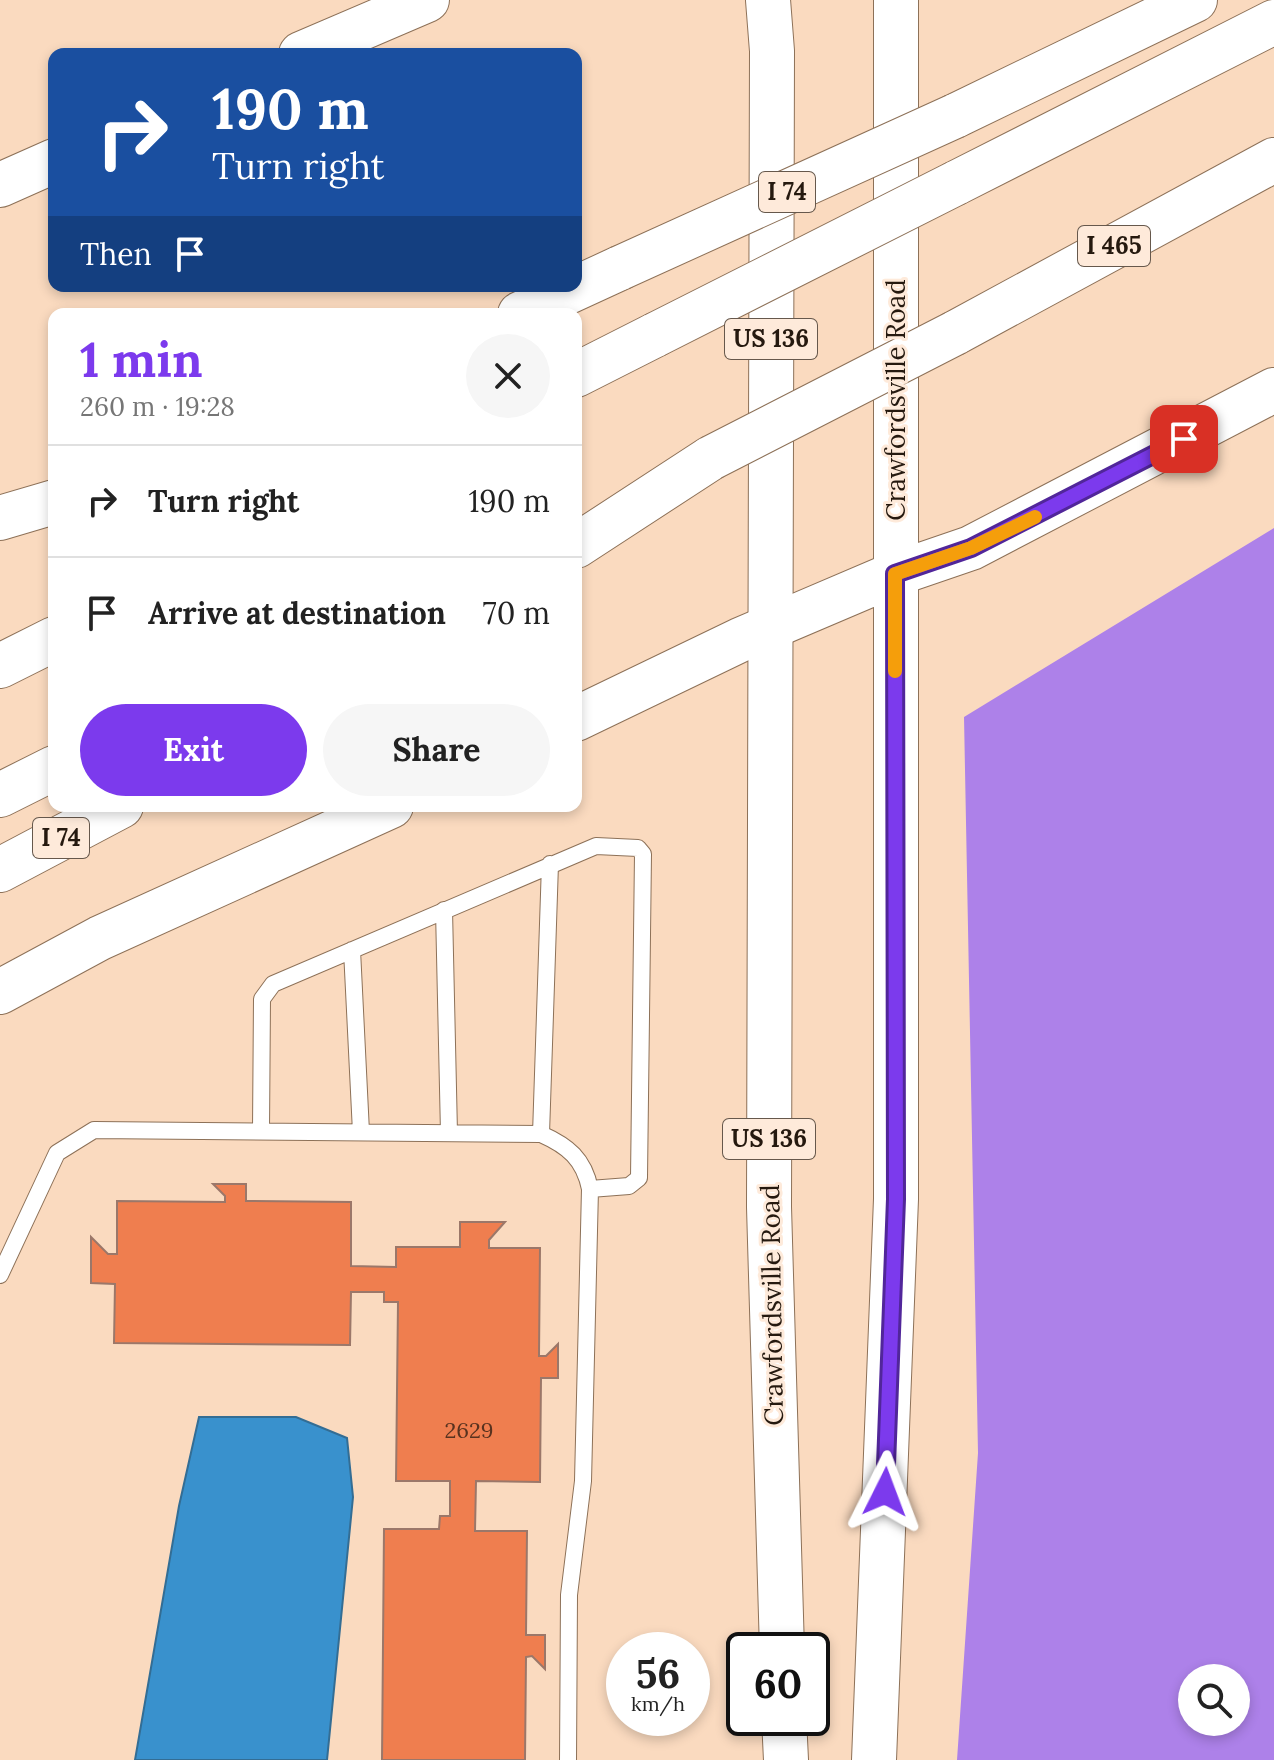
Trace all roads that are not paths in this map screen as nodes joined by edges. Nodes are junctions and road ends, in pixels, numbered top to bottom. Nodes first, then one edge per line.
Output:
1 (427, 0) edge
2 (768, 0) edge
3 (896, 0) edge
4 (1195, 0) edge
5 (1274, 22) edge
6 (315, 48) edge
7 (1274, 160) edge
8 (48, 164) edge
9 (0, 185) edge
10 (582, 285) edge
11 (568, 292) edge
12 (533, 308) edge
13 (582, 372) edge
14 (1274, 390) edge
15 (711, 458) junction
16 (48, 504) edge
17 (582, 515) edge
18 (0, 518) edge
19 (582, 542) edge
20 (895, 574) junction
21 (770, 628) junction
22 (48, 642) edge
23 (0, 666) edge
24 (582, 716) edge
25 (48, 771) edge
26 (0, 795) edge
27 (110, 812) edge
28 (378, 812) edge
29 (550, 864) junction
30 (0, 870) edge
31 (444, 910) junction
32 (352, 950) junction
33 (0, 992) edge
34 (261, 1130) junction
35 (361, 1132) junction
36 (449, 1133) junction
37 (541, 1134) junction
38 (590, 1189) junction
39 (0, 1275) edge
40 (781, 1632) edge
41 (785, 1736) edge
42 (568, 1760) edge
43 (786, 1760) edge
44 (874, 1760) edge

1 - 6 main road
2 - 21 main road, Crawfordsville Road / US 136
3 - 20 main road, Crawfordsville Road
4 - 10 main road, I 74, bridge
5 - 13 main road, bridge
7 - 15 main road, I 465, bridge
8 - 9 main road
11 - 12 main road, I 74, bridge
14 - 20 main road
15 - 17 main road, I 465
15 - 19 main road
16 - 18 main road
20 - 21 main road
20 - 44 main road, Crawfordsville Road
21 - 24 main road
21 - 40 main road, Crawfordsville Road / US 136
22 - 23 main road
25 - 26 main road
27 - 30 main road, I 74
28 - 33 main road
29 - 31 lane
29 - 37 lane
29 - 38 lane
31 - 32 lane
31 - 36 lane
32 - 34 lane
32 - 35 lane
34 - 35 lane
34 - 39 lane
35 - 36 lane
36 - 37 lane
37 - 38 lane
38 - 42 lane
41 - 43 main road

